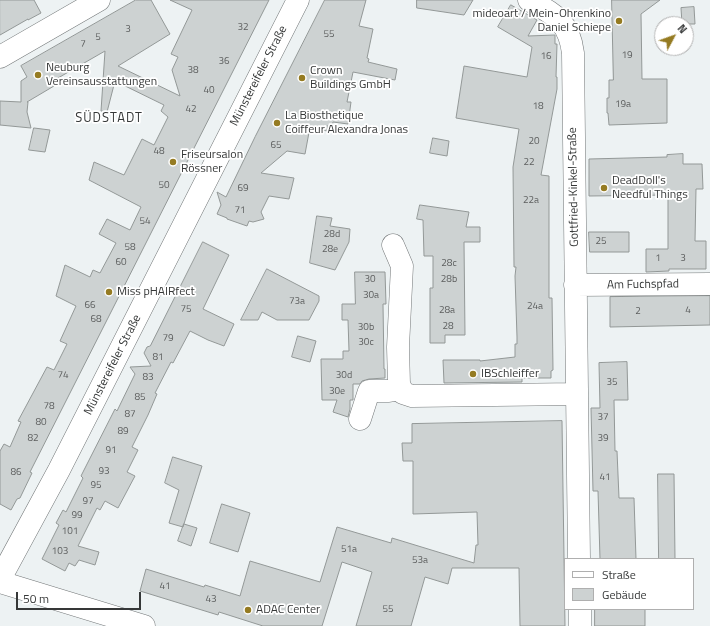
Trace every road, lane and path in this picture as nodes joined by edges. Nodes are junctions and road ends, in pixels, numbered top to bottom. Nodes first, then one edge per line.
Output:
1 (99, 0) edge
2 (298, 0) edge
3 (529, 0) edge
4 (0, 57) edge
5 (392, 245) dead end
6 (710, 284) edge
7 (575, 285) junction
8 (401, 389) junction
9 (578, 394) junction
10 (360, 419) dead end
11 (579, 558) edge
12 (0, 580) edge
13 (580, 610) edge
14 (144, 626) edge
15 (580, 626) edge

1 - 4 street
2 - 12 street, Münstereifeler Straße
3 - 7 street, Gottfried-Kinkel-Straße
5 - 8 street
6 - 7 street, Am Fuchspfad
7 - 9 street, Gottfried-Kinkel-Straße
8 - 9 street
8 - 10 street
9 - 11 street, Gottfried-Kinkel-Straße
12 - 14 street
13 - 15 street

